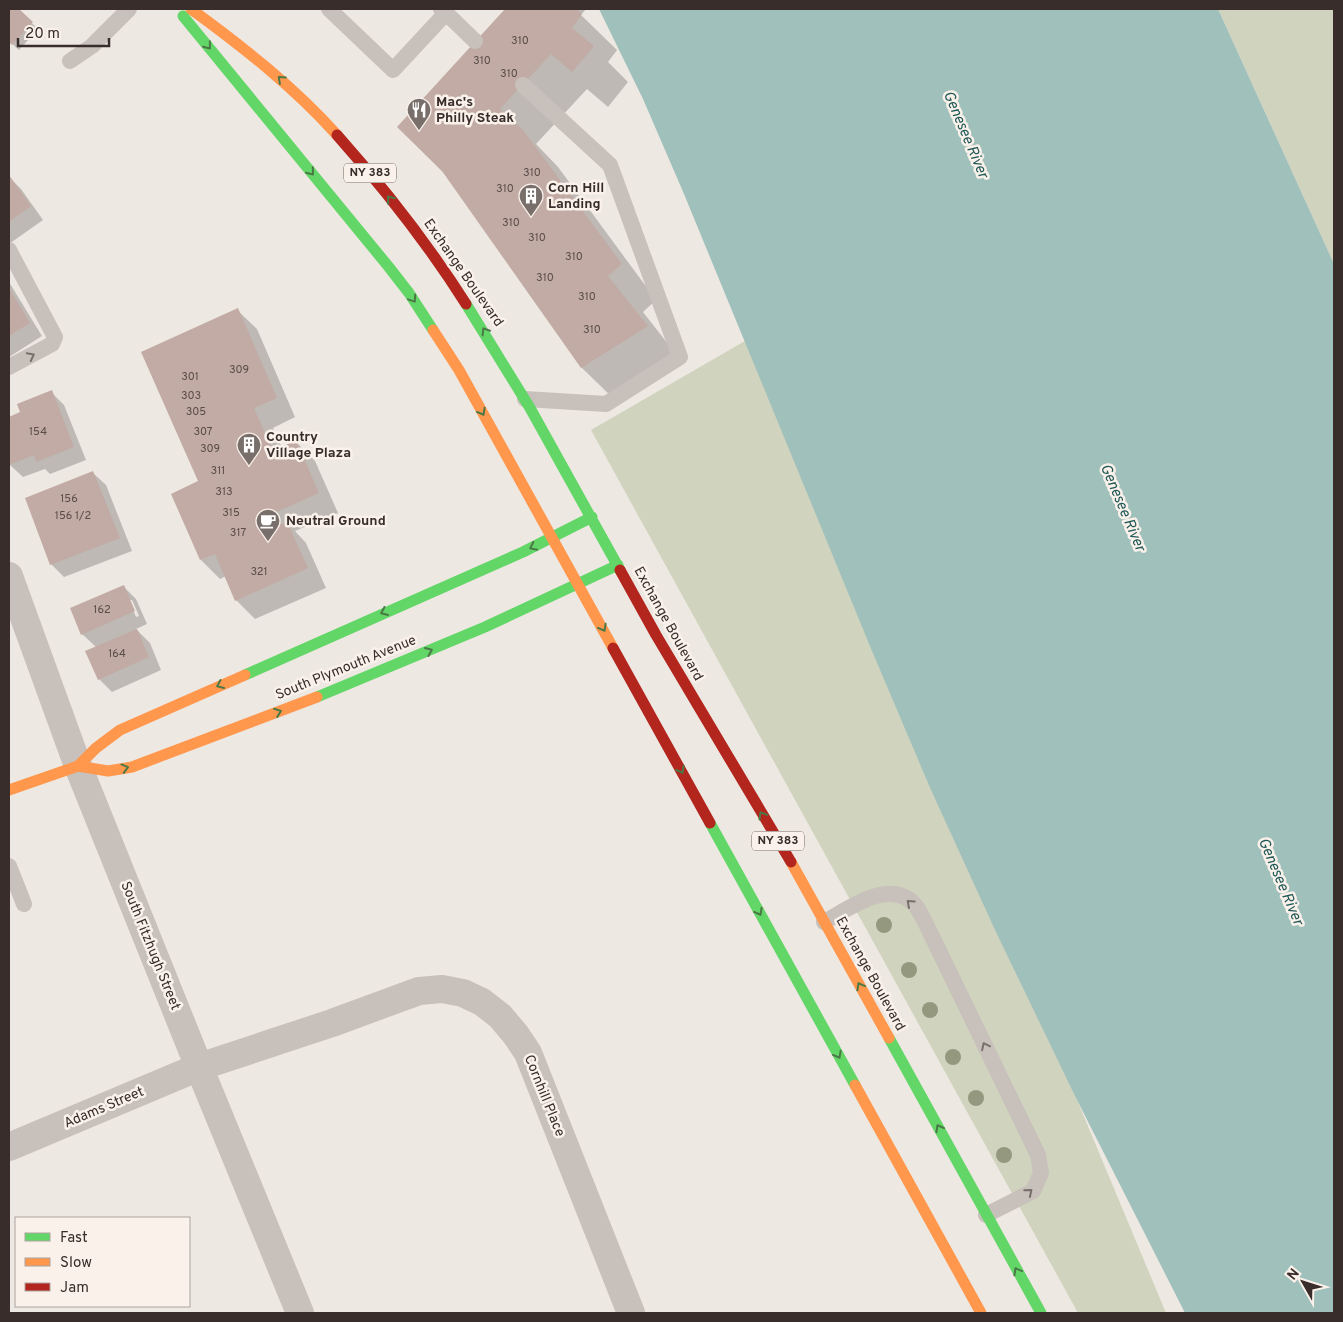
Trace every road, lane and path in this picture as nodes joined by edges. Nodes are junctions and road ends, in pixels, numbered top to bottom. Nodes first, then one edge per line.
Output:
1 (129, 9) edge
2 (177, 9) edge
3 (192, 9) edge
4 (329, 9) edge
5 (443, 11) edge
6 (476, 41) dead end
7 (70, 61) dead end
8 (523, 85) dead end
9 (9, 250) edge
10 (9, 367) edge
11 (526, 399) junction
12 (592, 517) junction
13 (552, 537) junction
14 (618, 566) junction
15 (9, 576) edge
16 (579, 585) junction
17 (78, 766) junction
18 (9, 790) edge
19 (9, 866) edge
20 (24, 904) dead end
21 (824, 922) junction
22 (199, 1067) junction
23 (9, 1147) edge
24 (986, 1215) junction
25 (300, 1313) edge
26 (632, 1313) edge
27 (981, 1313) edge
28 (1040, 1313) edge

1 - 7 lane
2 -> 13 main road, NY 383
11 -> 3 main road, Exchange Boulevard / NY 383
4 - 5 lane
5 - 6 lane
8 - 11 lane
10 -> 9 lane
11 - 12 main road, Exchange Boulevard / NY 383
12 - 13 main road
12 - 14 main road, Exchange Boulevard / NY 383
13 - 16 main road, NY 383
13 -> 17 main road
14 - 16 main road, South Plymouth Avenue
21 -> 14 main road, Exchange Boulevard / NY 383
15 - 17 street, South Fitzhugh Street
17 -> 16 main road, South Plymouth Avenue
16 -> 27 main road, NY 383
17 - 18 main road
17 - 22 street, South Fitzhugh Street
19 - 20 lane
24 -> 21 main road, Exchange Boulevard / NY 383
24 -> 21 lane
22 - 23 street, Adams Street
22 - 25 street, South Fitzhugh Street
22 - 26 street, Cornhill Place
28 -> 24 main road, Exchange Boulevard / NY 383

